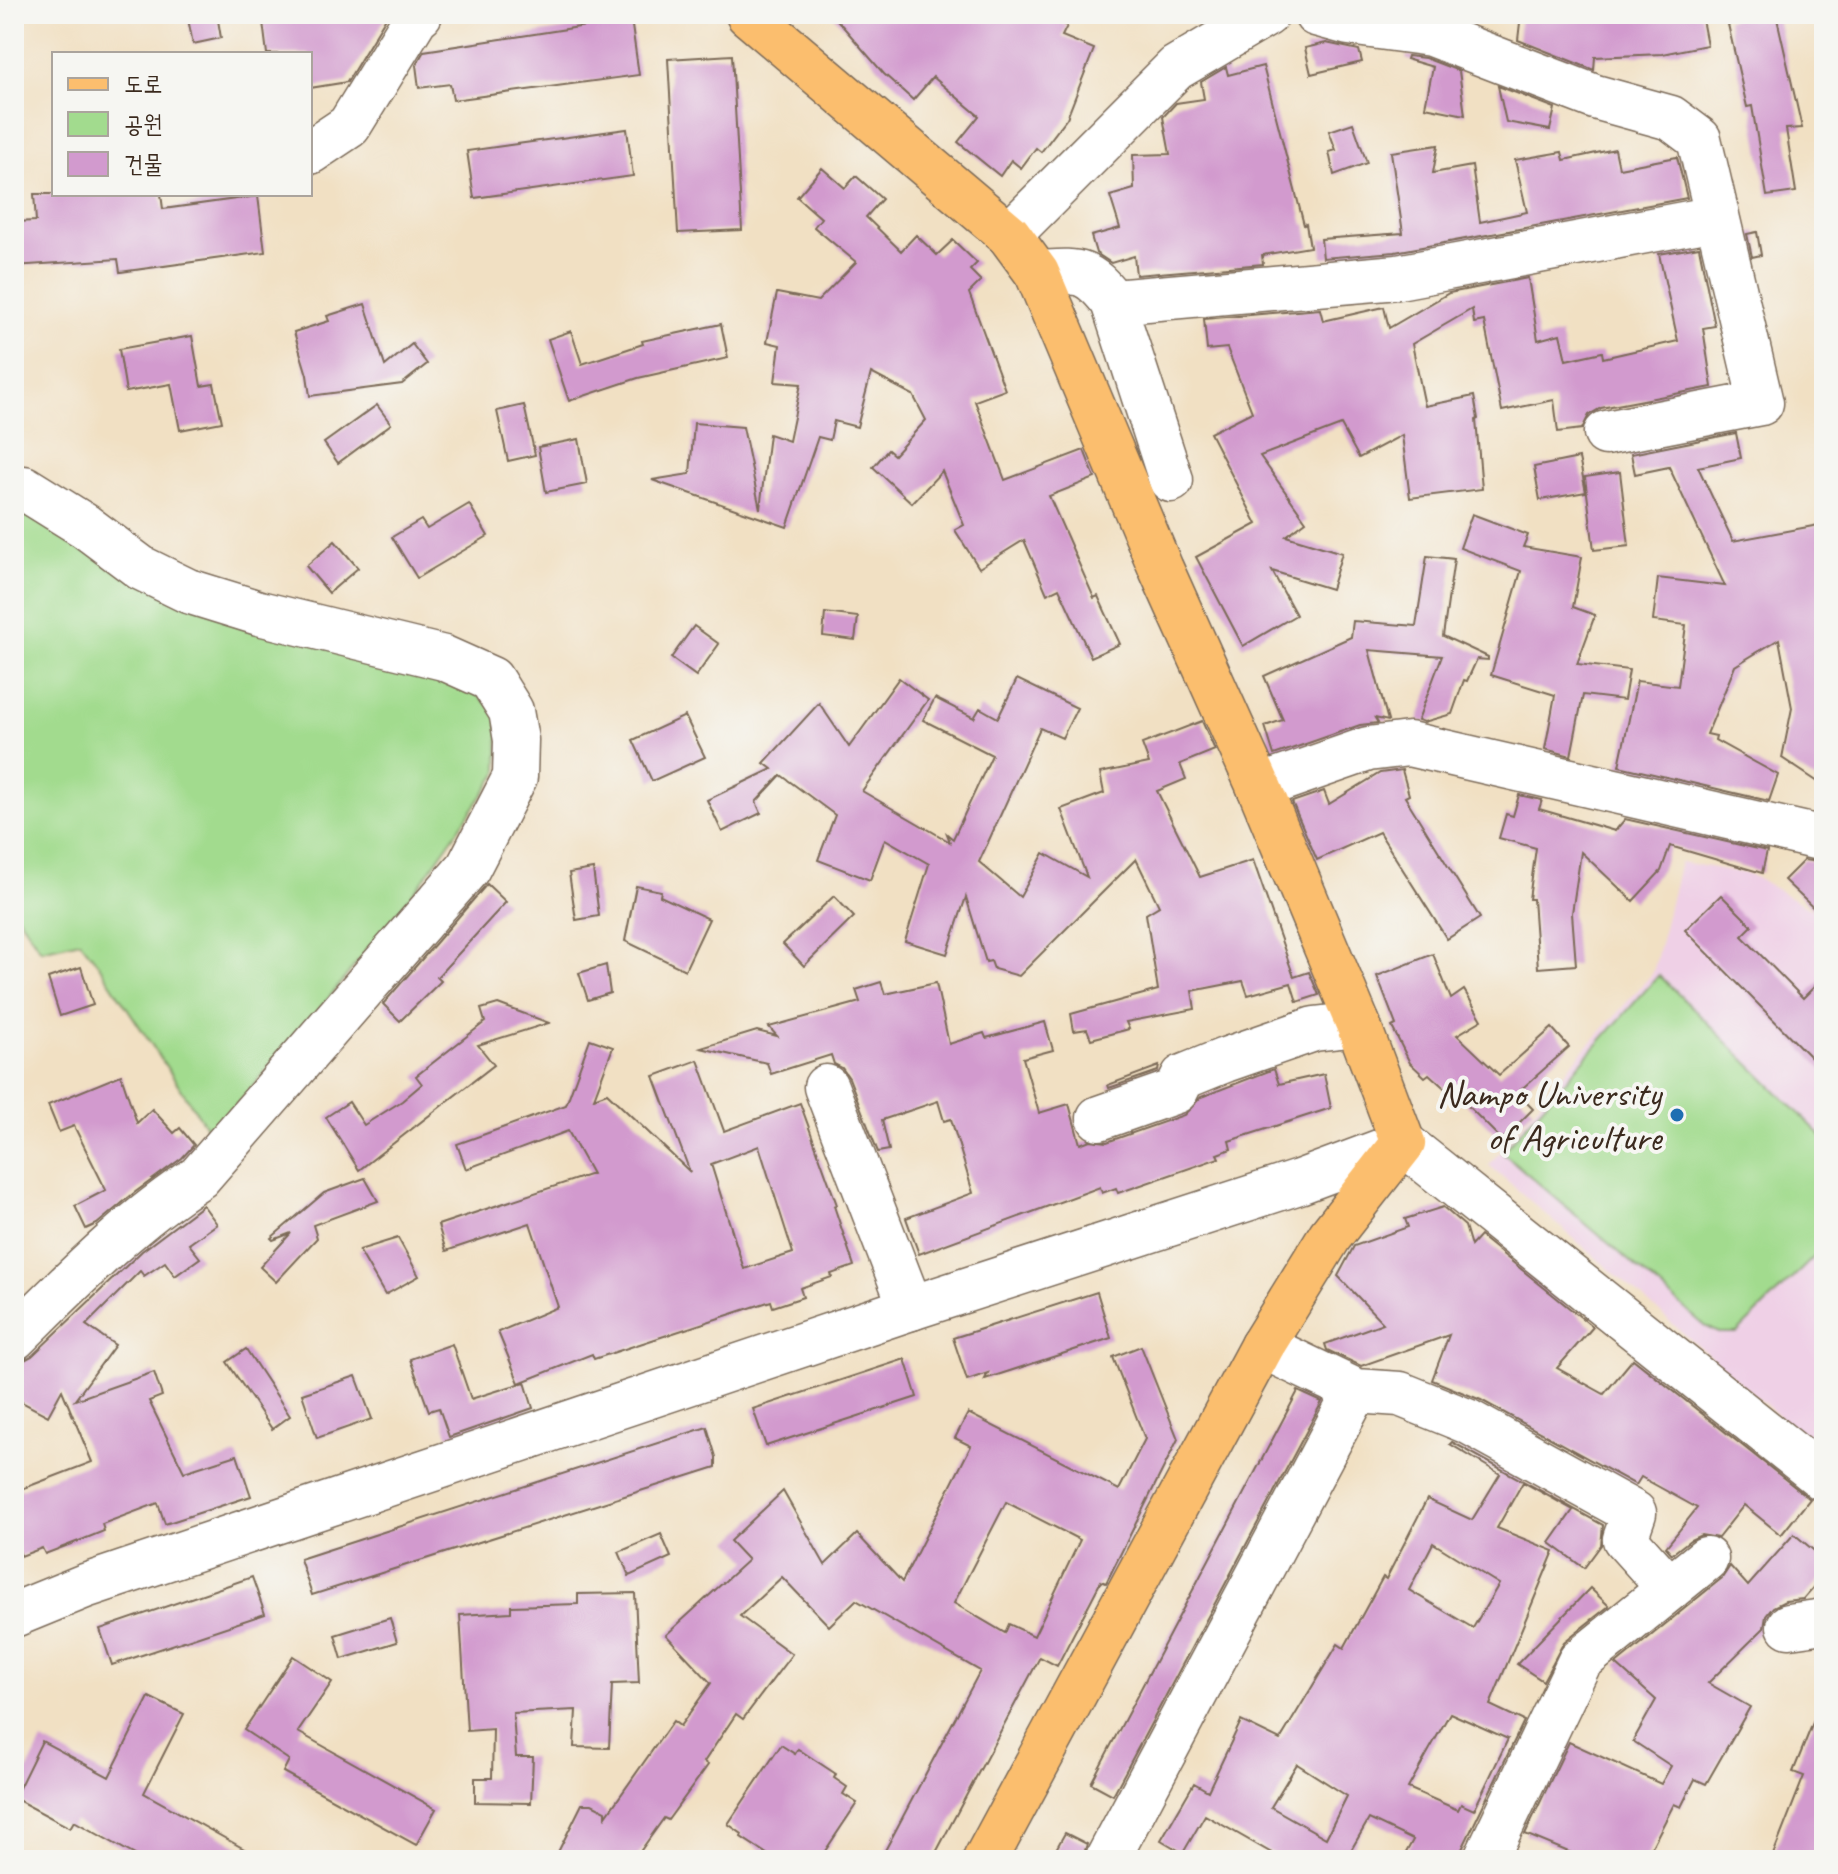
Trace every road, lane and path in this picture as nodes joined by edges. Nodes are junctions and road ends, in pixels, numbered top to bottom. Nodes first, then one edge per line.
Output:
1 (420, 14) edge
2 (748, 14) edge
3 (1267, 14) edge
4 (1316, 14) edge
5 (312, 151) edge
6 (1716, 218) junction
7 (1009, 235) junction
8 (1037, 273) junction
9 (1113, 302) junction
10 (1606, 433) dead end
11 (1171, 480) dead end
12 (14, 489) edge
13 (1259, 787) junction
14 (1824, 839) edge
15 (1358, 1024) junction
16 (826, 1087) dead end
17 (1099, 1118) dead end
18 (1403, 1143) junction
19 (911, 1308) junction
20 (14, 1338) edge
21 (1262, 1346) junction
22 (1356, 1391) junction
23 (1824, 1479) edge
24 (1706, 1559) dead end
25 (1669, 1588) junction
26 (14, 1615) edge
27 (985, 1860) edge
28 (1107, 1860) edge
29 (1485, 1860) edge

1 - 5 street
2 - 7 main road
3 - 7 street
4 - 6 street
6 - 9 street
6 - 10 street
7 - 8 main road
8 - 9 street
8 - 13 main road
9 - 11 street
12 - 20 street
13 - 14 street
13 - 15 main road
15 - 17 street
15 - 18 main road
16 - 19 street
18 - 19 street
18 - 21 main road
18 - 23 street
19 - 26 street
21 - 22 street
21 - 27 main road
22 - 25 street
22 - 28 street
24 - 25 street
25 - 29 street

